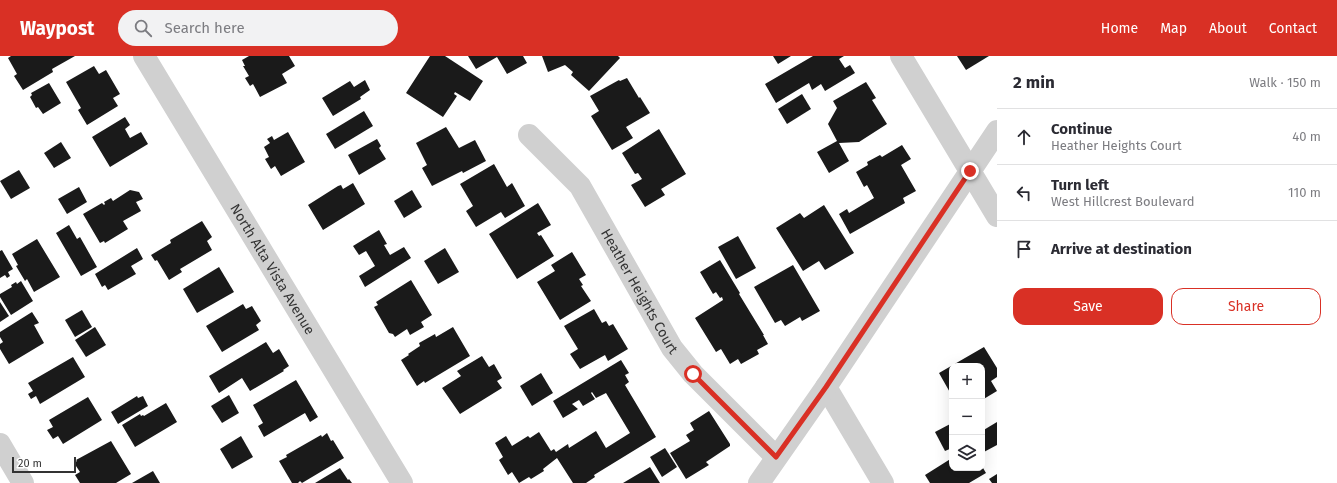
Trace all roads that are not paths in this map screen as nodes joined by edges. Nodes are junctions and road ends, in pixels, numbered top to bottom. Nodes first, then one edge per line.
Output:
1 (144, 56) edge
2 (901, 56) edge
3 (997, 131) edge
4 (529, 134) dead end
5 (970, 171) junction
6 (997, 216) edge
7 (826, 387) junction
8 (0, 444) edge
9 (776, 457) junction
10 (23, 483) edge
11 (402, 483) edge
12 (759, 483) edge
13 (883, 483) edge

1 - 11 street, North Alta Vista Avenue
2 - 5 street
3 - 5 street
4 - 9 street, Heather Heights Court
5 - 6 street
5 - 7 street
7 - 9 street
7 - 13 street
8 - 10 street
9 - 12 street

